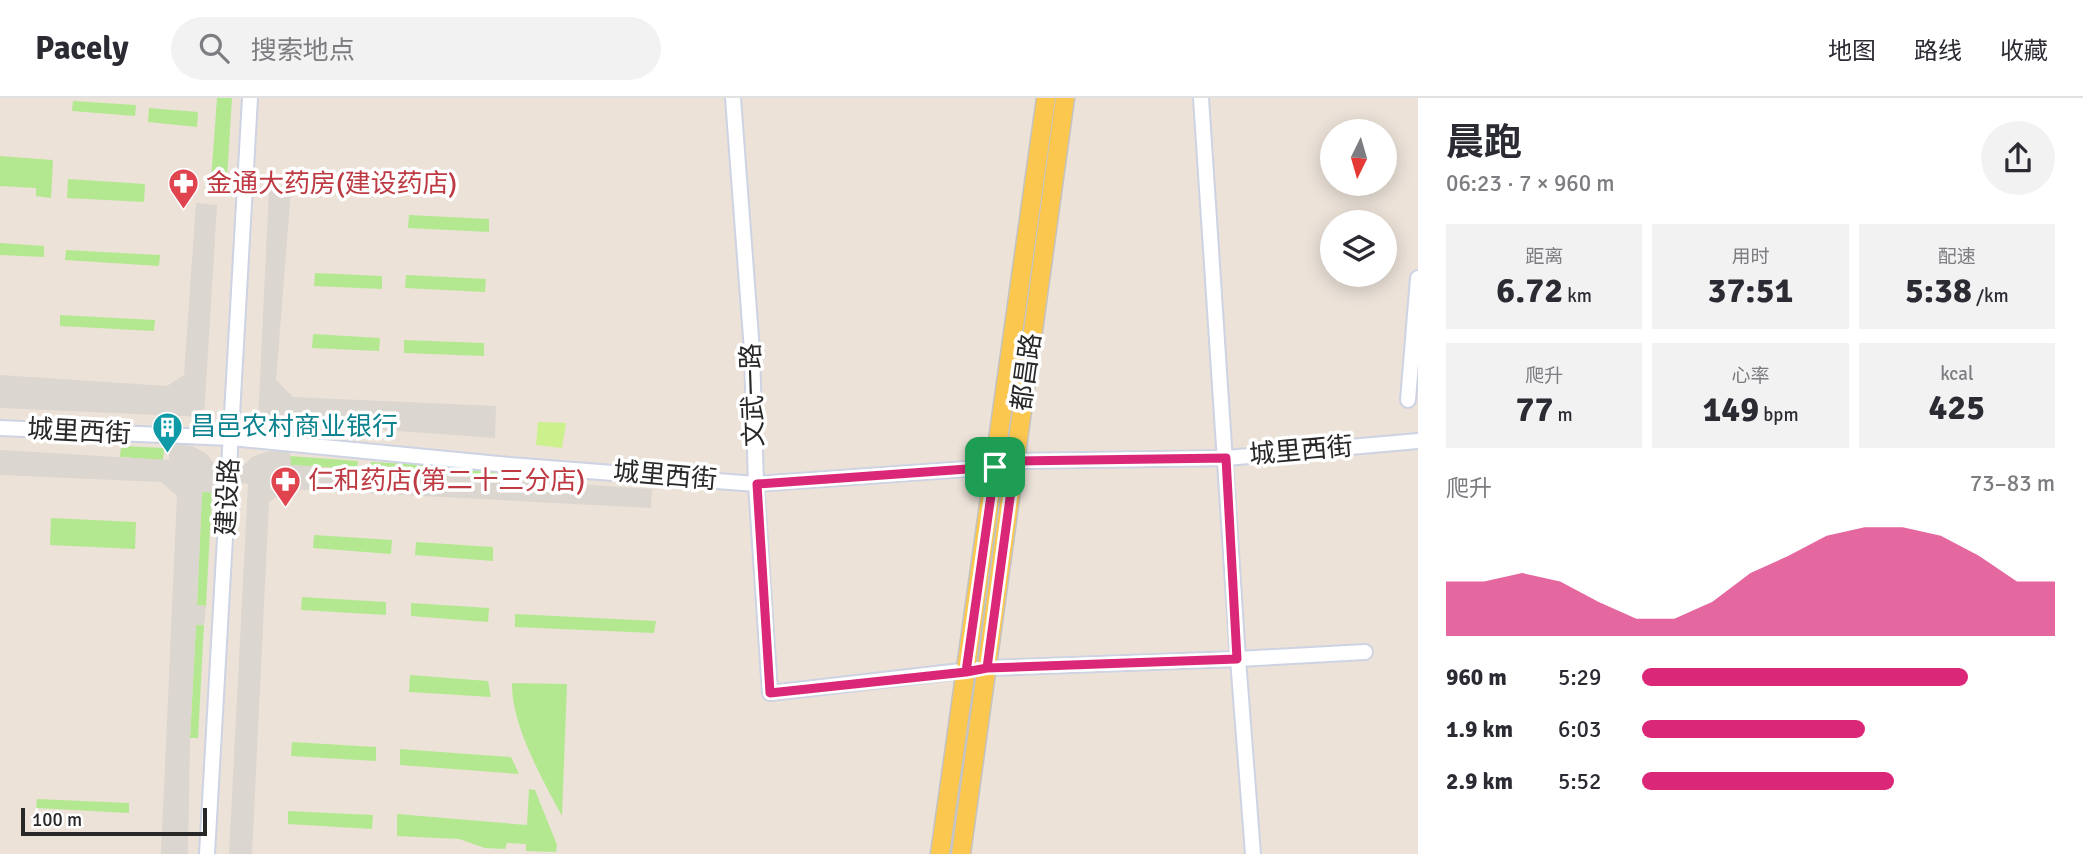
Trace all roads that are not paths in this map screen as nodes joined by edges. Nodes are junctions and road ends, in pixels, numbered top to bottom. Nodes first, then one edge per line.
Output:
1 (250, 98) edge
2 (733, 98) edge
3 (1046, 98) edge
4 (1065, 98) edge
5 (1201, 98) edge
6 (1418, 278) edge
7 (1408, 400) dead end
8 (0, 428) edge
9 (232, 438) junction
10 (1418, 441) edge
11 (1226, 458) junction
12 (1015, 461) junction
13 (995, 467) junction
14 (757, 484) junction
15 (1365, 652) dead end
16 (1237, 659) junction
17 (987, 668) junction
18 (966, 672) junction
19 (207, 854) edge
20 (940, 854) edge
21 (961, 854) edge
22 (1253, 854) edge

1 - 9 street, 建设路
2 - 14 street, 文武一路
3 - 13 main road
4 - 12 main road, 都昌路
5 - 11 street
6 - 7 street
8 - 9 street, 城里西街
9 - 14 street, 城里西街
9 - 19 street, 建设路
10 - 11 street, 城里西街
11 - 12 street, 城里西街
11 - 16 street
12 - 17 main road, 都昌路
13 - 14 street, 城里西街
13 - 18 main road
14 - 18 street, 文武一路
15 - 16 street
16 - 17 street
16 - 22 street
17 - 18 street
17 - 21 main road, 都昌路
18 - 20 main road

